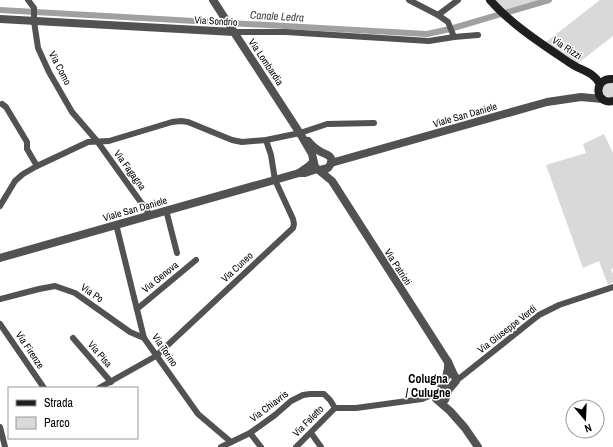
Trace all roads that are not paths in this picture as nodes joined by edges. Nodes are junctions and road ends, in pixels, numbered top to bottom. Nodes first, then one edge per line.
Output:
1 (28, 0) edge
2 (214, 0) edge
3 (409, 0) edge
4 (458, 0) edge
5 (490, 0) edge
6 (438, 15) junction
7 (0, 19) edge
8 (34, 19) junction
9 (233, 30) junction
10 (453, 35) junction
11 (478, 35) dead end
12 (582, 69) junction
13 (612, 79) edge
14 (599, 86) junction
15 (581, 97) junction
16 (602, 99) junction
17 (612, 102) edge
18 (2, 104) dead end
19 (374, 123) dead end
20 (300, 134) junction
21 (95, 140) junction
22 (266, 140) junction
23 (322, 162) junction
24 (37, 166) junction
25 (275, 180) junction
26 (2, 197) edge
27 (0, 206) edge
28 (166, 210) junction
29 (150, 215) junction
30 (116, 224) junction
31 (178, 253) dead end
32 (0, 258) edge
33 (196, 260) dead end
34 (613, 287) edge
35 (0, 299) edge
36 (137, 309) junction
37 (0, 324) edge
38 (73, 338) dead end
39 (144, 338) junction
40 (156, 356) junction
41 (455, 377) junction
42 (111, 382) junction
43 (43, 387) edge
44 (101, 387) edge
45 (440, 399) junction
46 (335, 408) junction
47 (0, 427) edge
48 (250, 433) junction
49 (311, 433) junction
50 (231, 442) junction
51 (5, 447) edge
52 (221, 447) edge
53 (261, 447) edge
54 (296, 447) edge
55 (321, 447) edge
56 (478, 447) edge

1 - 8 street, Via Como
2 - 9 street, Via Lombardia
3 - 6 street
4 - 6 street
5 - 12 main road, Via Rizzi
6 - 10 street
7 - 8 street, Via Sondrio
8 - 9 street, Via Sondrio
8 - 21 street, Via Como
9 - 10 street, Via Sondrio
9 - 20 street, Via Lombardia
10 - 11 street, Via Sondrio
12 - 13 main road, Via Rizzi
12 - 14 main road, Via Rizzi
13 - 14 main road, Viale San Daniele
14 - 15 street, Viale San Daniele
14 - 16 main road
15 - 16 street, Viale San Daniele
15 - 23 street, Viale San Daniele
16 - 17 main road, Viale San Daniele
18 - 24 street
19 - 20 street
20 - 22 street
20 - 23 street, Via Lombardia
21 - 22 street
21 - 24 street
21 - 29 street, Via Fagagna
22 - 25 street
23 - 25 street, Viale San Daniele
23 - 41 street, Via Patrioti
24 - 26 street
25 - 28 street, Viale San Daniele
25 - 40 street, Via Cuneo
26 - 27 street
28 - 29 street, Viale San Daniele
28 - 31 street
29 - 30 street, Viale San Daniele
30 - 32 street, Viale San Daniele
30 - 36 street, Via Torino
33 - 36 street, Via Genova
34 - 41 street, Via Giuseppe Verdi
35 - 39 street, Via Po
36 - 39 street, Via Torino
37 - 43 street, Via Firenze
38 - 42 street, Via Pisa
39 - 40 street, Via Torino
40 - 42 street
40 - 50 street, Via Torino
41 - 45 street, Via Patrioti
42 - 44 street
45 - 46 street
45 - 56 street
46 - 48 street, Via Chiavris
46 - 49 street, Via Feletto
47 - 51 street
48 - 50 street, Via Chiavris
48 - 53 street
49 - 54 street, Via Feletto
49 - 55 street
50 - 52 street, Via Chiavris

